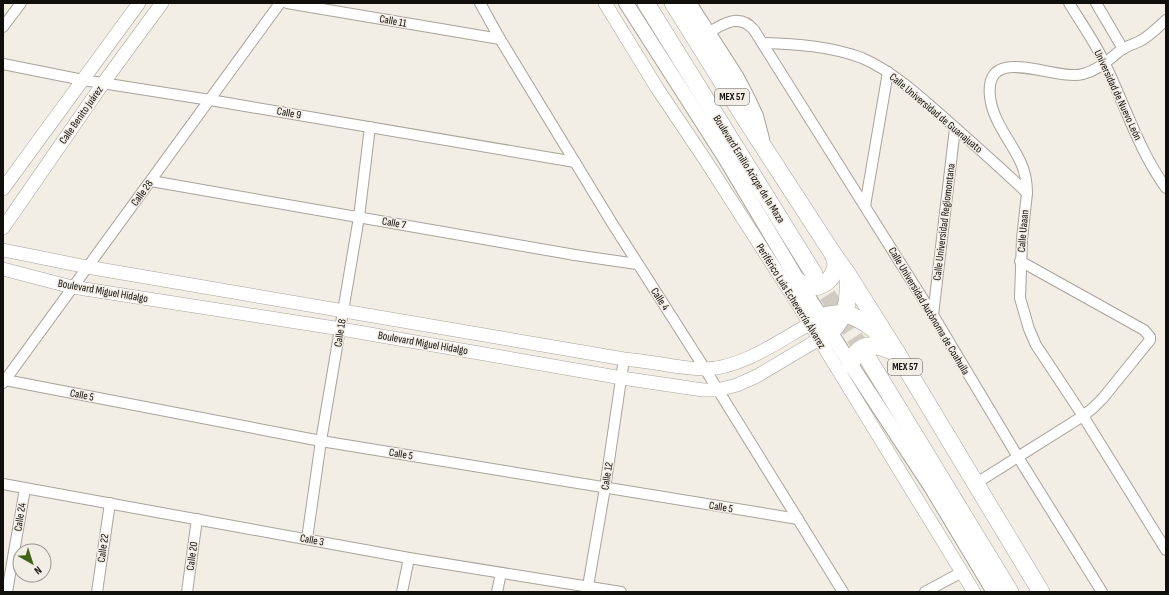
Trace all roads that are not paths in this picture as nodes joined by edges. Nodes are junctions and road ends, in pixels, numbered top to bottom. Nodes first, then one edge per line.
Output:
1 (21, 3) edge
2 (139, 3) edge
3 (162, 3) edge
4 (280, 3) edge
5 (287, 3) edge
6 (480, 3) edge
7 (605, 3) edge
8 (626, 3) edge
9 (646, 3) edge
10 (673, 3) edge
11 (689, 3) edge
12 (1068, 3) edge
13 (1096, 3) edge
14 (1166, 20) edge
15 (3, 27) edge
16 (708, 33) junction
17 (500, 39) junction
18 (763, 43) junction
19 (1122, 49) junction
20 (3, 64) edge
21 (1105, 64) junction
22 (888, 72) junction
23 (83, 80) junction
24 (104, 82) junction
25 (210, 100) junction
26 (370, 127) junction
27 (955, 128) junction
28 (763, 146) junction
29 (575, 162) junction
30 (151, 181) junction
31 (1166, 188) edge
32 (3, 189) edge
33 (1027, 193) junction
34 (865, 206) junction
35 (359, 217) junction
36 (3, 228) edge
37 (3, 250) edge
38 (833, 254) junction
39 (1020, 261) junction
40 (637, 264) junction
41 (87, 267) junction
42 (3, 269) edge
43 (814, 274) tunnel mouth
44 (848, 274) junction
45 (799, 282) junction
46 (72, 287) junction
47 (343, 311) junction
48 (844, 313) junction
49 (933, 316) junction
50 (816, 321) junction
51 (341, 329) junction
52 (825, 336) junction
53 (894, 348) junction
54 (867, 357) tunnel mouth
55 (624, 359) junction
56 (851, 364) junction
57 (705, 369) junction
58 (622, 378) junction
59 (4, 382) edge
60 (717, 390) junction
61 (1083, 416) junction
62 (321, 441) junction
63 (1018, 457) junction
64 (3, 484) edge
65 (975, 484) junction
66 (605, 488) junction
67 (25, 489) junction
68 (110, 503) junction
69 (197, 519) junction
70 (798, 519) junction
71 (307, 539) junction
72 (1166, 550) edge
73 (409, 558) junction
74 (962, 572) junction
75 (501, 573) junction
76 (588, 589) edge
77 (8, 592) edge
78 (97, 592) edge
79 (187, 592) edge
80 (402, 592) edge
81 (497, 592) edge
82 (621, 592) edge
83 (843, 592) edge
84 (925, 592) edge
85 (974, 592) edge
86 (994, 592) edge
87 (1010, 592) edge
88 (1041, 592) edge
89 (1102, 592) edge

1 - 15 street
2 - 23 street, Calle Benito Juárez
3 - 24 street, Calle Benito Juárez
4 - 25 street, Calle 28
5 - 17 street, Calle 11
6 - 17 street, Calle 4
7 - 50 street, Periférico Luis Echeverría Álvarez
8 - 45 main road, Periférico Luis Echeverría Álvarez
9 - 43 highway, Boulevard Emilio Arizpe de la Maza / MEX 57
10 - 28 highway, MEX 57
11 - 16 main road
12 - 21 street, Universidad de Nuevo León
13 - 19 street
14 - 19 street, Calle Uaaan
16 - 18 street, Calle Universidad Autónoma de Coahuila
16 - 28 main road
17 - 29 street, Calle 4
18 - 22 street, Calle Universidad de Guanajuato
18 - 34 street, Calle Universidad Autónoma de Coahuila
19 - 21 street, Calle Uaaan
20 - 23 street, Calle 9
21 - 31 street, Universidad de Nuevo León
21 - 33 street, Calle Uaaan
22 - 27 street, Calle Universidad de Guanajuato
22 - 34 street
23 - 24 street, Calle 9
23 - 32 street, Calle Benito Juárez
24 - 25 street, Calle 9
24 - 36 street, Calle Benito Juárez
25 - 26 street, Calle 9
25 - 30 street, Calle 28
26 - 29 street, Calle 9
26 - 35 street, Calle 18
27 - 33 street, Calle Universidad de Guanajuato
27 - 49 street, Calle Universidad Regiomontana
28 - 38 highway, MEX 57
29 - 40 street, Calle 4
30 - 35 street, Calle 7
30 - 41 street, Calle 28
33 - 39 street, Calle Uaaan
34 - 49 street, Calle Universidad Autónoma de Coahuila
35 - 40 street, Calle 7
35 - 47 street, Calle 18
37 - 41 street, Boulevard Miguel Hidalgo
38 - 44 highway, MEX 57
38 - 45 highway
39 - 61 street, Calle Uaaan
39 - 61 street
40 - 57 street, Calle 4
41 - 46 street, Calle 28
41 - 47 street, Boulevard Miguel Hidalgo
42 - 46 street, Boulevard Miguel Hidalgo
44 - 48 highway
44 - 53 highway, MEX 57
45 - 50 main road, Periférico Luis Echeverría Álvarez
46 - 51 street, Boulevard Miguel Hidalgo
46 - 59 street, Calle 28
47 - 51 street, Calle 18
47 - 55 street, Boulevard Miguel Hidalgo
48 - 50 highway
48 - 52 highway
48 - 53 highway
49 - 63 street, Calle Universidad Autónoma de Coahuila
50 - 52 main road, Periférico Luis Echeverría Álvarez
50 - 57 street, Boulevard Miguel Hidalgo
51 - 58 street, Boulevard Miguel Hidalgo
51 - 62 street, Calle 18
52 - 56 main road, Periférico Luis Echeverría Álvarez
52 - 60 street, Boulevard Miguel Hidalgo
52 - 74 street, Periférico Luis Echeverría Álvarez
53 - 56 highway
53 - 65 highway, MEX 57
54 - 87 highway, MEX 57
55 - 57 street, Boulevard Miguel Hidalgo
55 - 58 street, Calle 12
56 - 86 main road, Periférico Luis Echeverría Álvarez
57 - 60 street, Calle 4
58 - 60 street, Boulevard Miguel Hidalgo
58 - 66 street, Calle 12
59 - 62 street, Calle 5
60 - 70 street, Calle 4
61 - 63 street
61 - 72 street, Calle Uaaan
62 - 66 street, Calle 5
62 - 71 street, Calle 18
63 - 65 street
63 - 89 street, Calle Universidad Autónoma de Coahuila
64 - 67 street, Calle 3
65 - 88 highway, MEX 57
66 - 70 street, Calle 5
66 - 76 street, Calle 12
67 - 68 street, Calle 3
67 - 77 street, Calle 24
68 - 69 street, Calle 3
68 - 78 street, Calle 22
69 - 71 street, Calle 3
69 - 79 street, Calle 20
70 - 83 street, Calle 4
71 - 73 street, Calle 3
73 - 75 street, Calle 3
73 - 80 street
74 - 84 street
74 - 85 street, Periférico Luis Echeverría Álvarez
75 - 76 street, Calle 3
75 - 81 street
76 - 82 street, Calle 3

